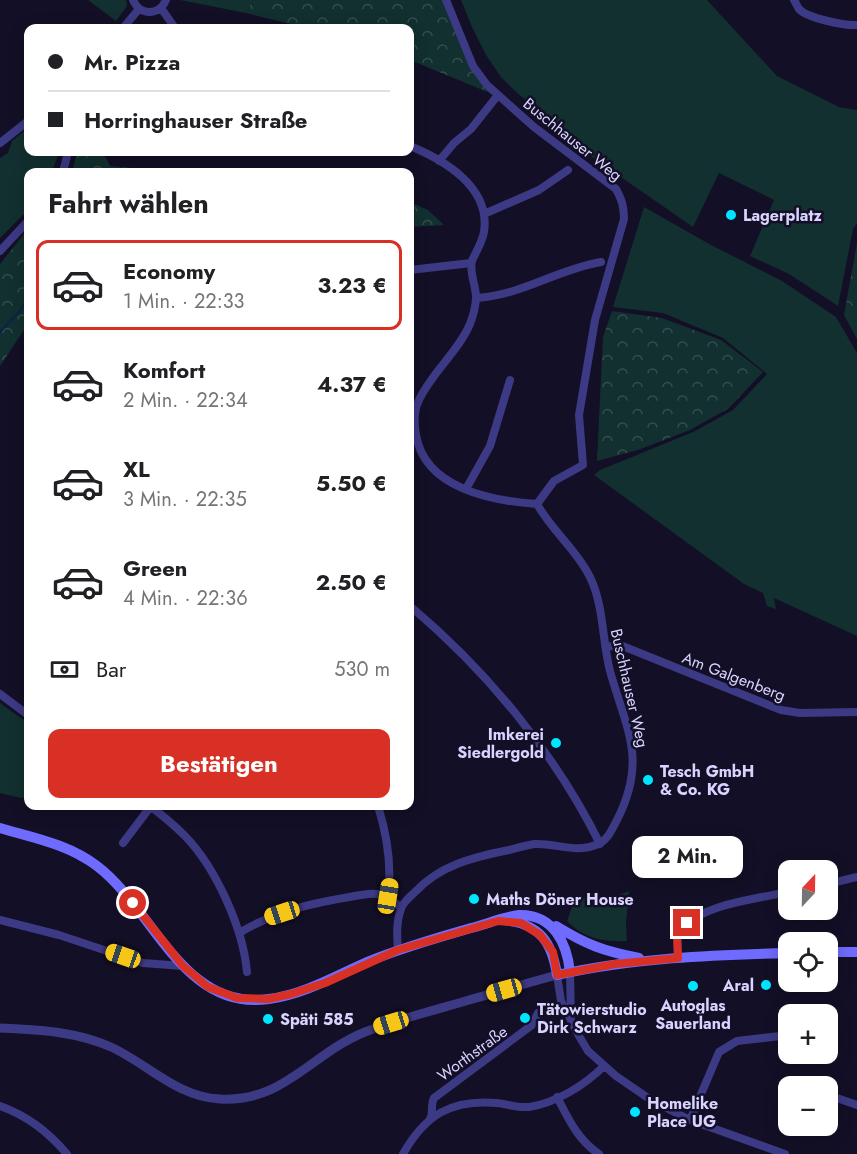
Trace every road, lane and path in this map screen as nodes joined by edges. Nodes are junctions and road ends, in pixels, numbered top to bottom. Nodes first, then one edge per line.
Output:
1 (133, 0) edge
2 (166, 0) edge
3 (446, 0) edge
4 (794, 0) edge
5 (161, 8) junction
6 (139, 9) junction
7 (126, 24) edge
8 (172, 24) edge
9 (857, 25) edge
10 (498, 95) junction
11 (24, 124) edge
12 (0, 143) edge
13 (414, 148) edge
14 (439, 161) junction
15 (568, 170) dead end
16 (484, 214) junction
17 (24, 225) edge
18 (0, 251) edge
19 (601, 262) dead end
20 (471, 263) junction
21 (414, 270) edge
22 (476, 298) junction
23 (510, 380) dead end
24 (414, 401) edge
25 (466, 489) junction
26 (537, 504) junction
27 (414, 610) edge
28 (606, 647) junction
29 (0, 694) edge
30 (24, 712) edge
31 (857, 712) edge
32 (147, 810) edge
33 (155, 810) edge
34 (379, 810) edge
35 (0, 828) edge
36 (123, 843) dead end
37 (600, 844) junction
38 (857, 878) edge
39 (838, 882) edge
40 (778, 894) edge
41 (388, 896) junction
42 (401, 908) junction
43 (535, 916) junction
44 (0, 920) edge
45 (498, 921) junction
46 (239, 933) junction
47 (398, 950) junction
48 (838, 952) edge
49 (857, 952) edge
50 (778, 953) edge
51 (678, 958) junction
52 (651, 960) junction
53 (183, 966) junction
54 (247, 972) dead end
55 (570, 972) junction
56 (557, 975) junction
57 (538, 1013) dead end
58 (571, 1021) junction
59 (0, 1028) edge
60 (778, 1036) edge
61 (604, 1065) junction
62 (557, 1097) junction
63 (838, 1098) edge
64 (857, 1105) edge
65 (0, 1106) edge
66 (430, 1119) junction
67 (690, 1120) junction
68 (67, 1154) edge
69 (402, 1154) edge
70 (599, 1154) edge
71 (783, 1154) edge

1 - 6 street
2 - 5 street
3 - 10 street, Buschhauser Weg
4 - 9 street
5 - 6 street
5 - 8 street
6 - 7 street
10 - 14 street
10 - 26 street, Buschhauser Weg
11 - 12 street
13 - 14 street
14 - 16 street
15 - 16 street, Buschhauser Weg
16 - 20 street
17 - 18 street
19 - 22 street
20 - 21 street
20 - 22 street
22 - 24 street
23 - 25 street
24 - 25 street
25 - 26 street
26 - 28 street, Buschhauser Weg
27 - 37 street
28 - 31 street, Am Galgenberg
28 - 37 street, Buschhauser Weg
29 - 30 street
32 - 36 street
33 - 46 street
34 - 41 street
35 - 53 main road
37 - 42 street
38 - 39 street
40 - 51 street
41 - 42 street
41 - 46 street
42 - 47 street
43 - 45 main road
43 - 52 main road
43 - 55 main road
44 - 53 street
45 - 47 main road
45 - 56 main road
46 - 54 street
47 - 53 main road
48 - 49 main road
50 - 51 main road
51 - 52 main road
52 - 55 main road
55 - 56 main road
55 - 58 street
56 - 58 street
56 - 59 street
57 - 66 street, Worthstraße
58 - 61 street
60 - 67 street
61 - 62 street, Worthstraße
61 - 67 street
62 - 66 street, Worthstraße
62 - 70 street
63 - 64 street
65 - 68 street
66 - 69 street, Worthstraße
67 - 71 street

